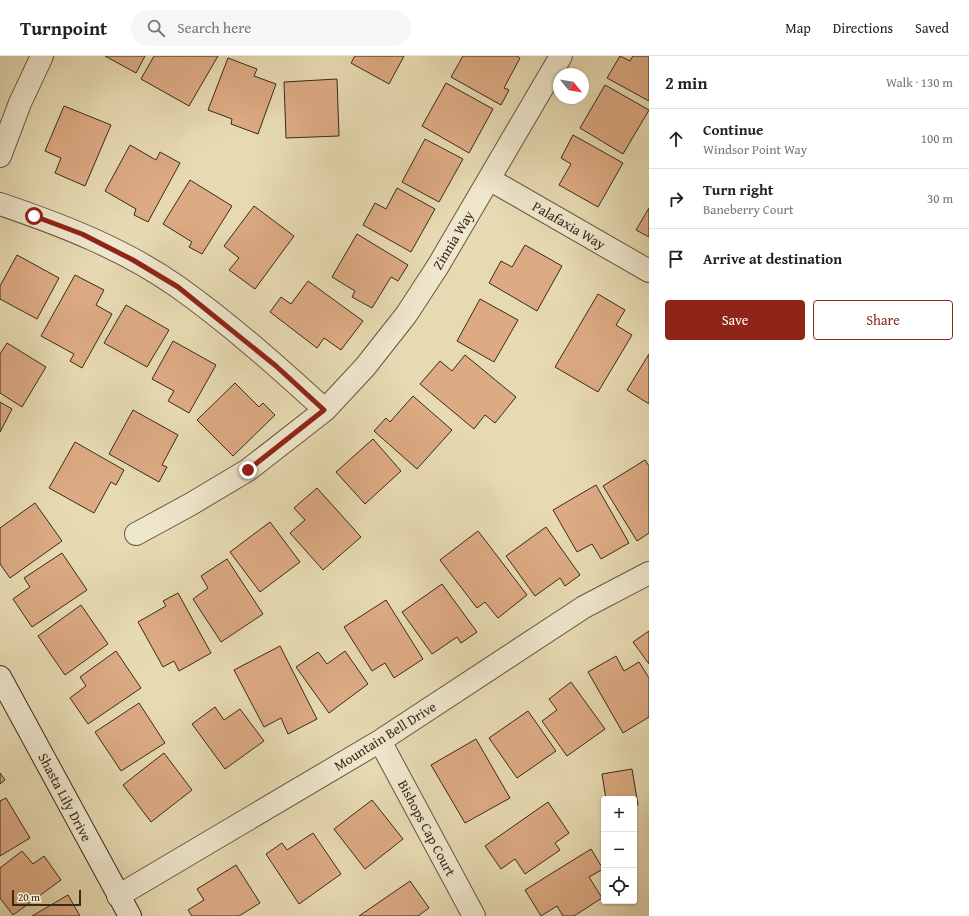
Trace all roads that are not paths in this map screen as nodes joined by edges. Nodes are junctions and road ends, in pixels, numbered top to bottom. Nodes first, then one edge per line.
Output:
1 (42, 56) edge
2 (560, 56) edge
3 (0, 156) edge
4 (489, 179) junction
5 (0, 204) edge
6 (649, 271) edge
7 (324, 410) junction
8 (136, 534) dead end
9 (649, 573) edge
10 (0, 677) edge
11 (380, 741) junction
12 (118, 896) junction
13 (130, 916) edge
14 (474, 916) edge

1 - 3 street
2 - 4 street, Zinnia Way
4 - 6 street, Palafaxia Way
4 - 7 street, Zinnia Way
5 - 7 street
7 - 8 street, Zinnia Way
9 - 11 street, Mountain Bell Drive
10 - 12 street, Shasta Lily Drive
11 - 12 street, Mountain Bell Drive
11 - 14 street, Bishops Cap Court
12 - 13 street, Shasta Lily Drive

